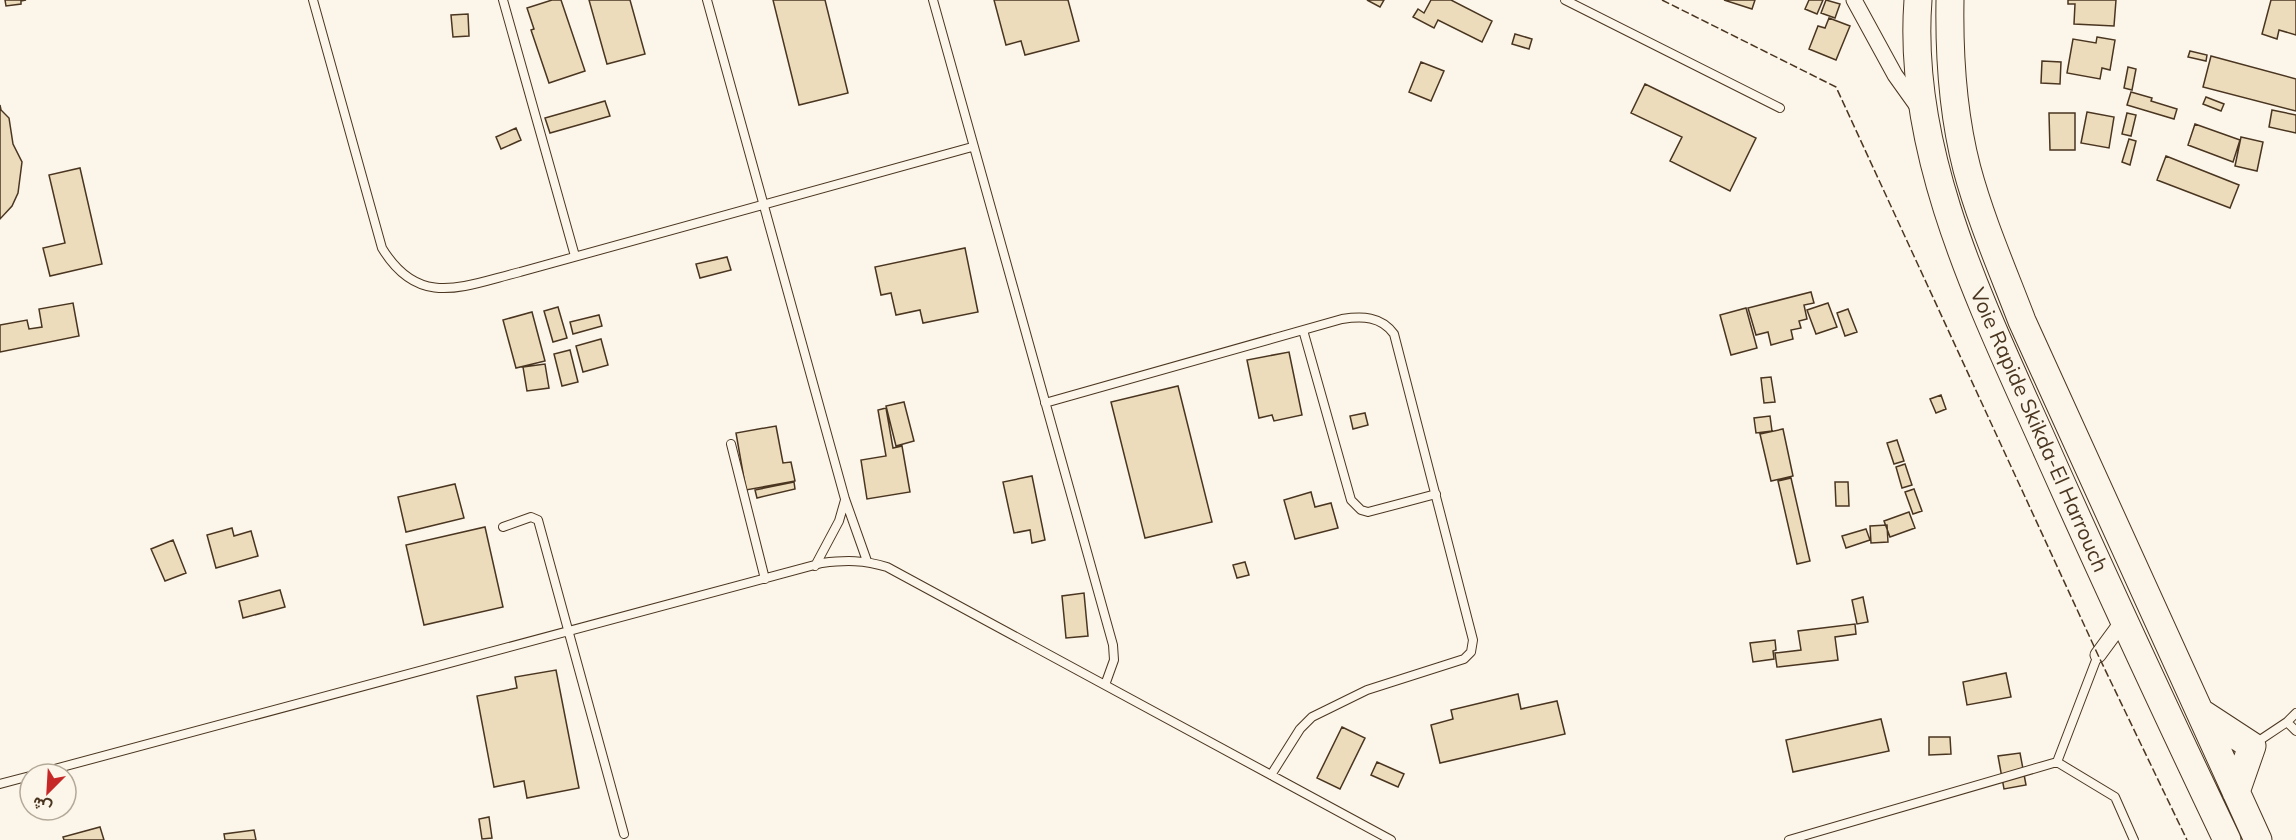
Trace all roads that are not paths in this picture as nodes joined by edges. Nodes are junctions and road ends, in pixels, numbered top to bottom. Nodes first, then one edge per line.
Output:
1 (313, 0) edge
2 (503, 0) edge
3 (707, 0) edge
4 (933, 0) edge
5 (1565, 0) edge
6 (1854, 0) edge
7 (1918, 0) edge
8 (1950, 0) edge
9 (1780, 108) dead end
10 (1925, 116) junction
11 (972, 147) junction
12 (763, 203) junction
13 (575, 256) junction
14 (1303, 330) junction
15 (1045, 403) junction
16 (731, 444) dead end
17 (1436, 494) junction
18 (845, 499) junction
19 (502, 527) dead end
20 (867, 561) junction
21 (815, 566) junction
22 (765, 579) junction
23 (2123, 621) junction
24 (568, 632) junction
25 (2098, 655) joint
26 (1105, 685) junction
27 (2200, 712) junction
28 (2296, 713) edge
29 (2287, 722) junction
30 (2296, 731) edge
31 (2252, 746) junction
32 (2057, 762) junction
33 (78, 763) edge
34 (1271, 775) junction
35 (18, 779) edge
36 (0, 783) edge
37 (2236, 792) junction
38 (624, 834) dead end
39 (1391, 840) edge
40 (1789, 840) edge
41 (2134, 840) edge
42 (2227, 840) edge
43 (2258, 840) edge

1 - 13 lane
2 - 13 lane
3 - 12 lane
4 - 11 lane
5 - 9 lane
6 - 10 street
7 - 10 highway, Voie Rapide Skikda-El Harrouch
8 - 27 highway, Voie Rapide Skikda-El Harrouch
10 - 23 highway, Voie Rapide Skikda-El Harrouch
11 - 12 lane
11 - 15 lane
12 - 13 lane
12 - 18 lane
14 - 15 lane
14 - 17 lane
14 - 17 lane
15 - 26 lane
16 - 22 lane
17 - 34 lane
18 - 20 lane
18 - 21 lane
19 - 24 lane
20 - 21 lane
20 - 26 lane
21 - 22 lane
22 - 24 lane
23 - 25 street
23 - 42 highway, Voie Rapide Skikda-El Harrouch
24 - 33 lane
24 - 38 lane
25 - 32 lane
26 - 34 lane
27 - 31 highway
27 - 37 highway, Voie Rapide Skikda-El Harrouch
28 - 29 lane
29 - 30 lane
29 - 31 lane
31 - 37 highway
32 - 40 lane
32 - 41 lane
34 - 39 lane
35 - 36 lane
37 - 43 highway, Voie Rapide Skikda-El Harrouch

